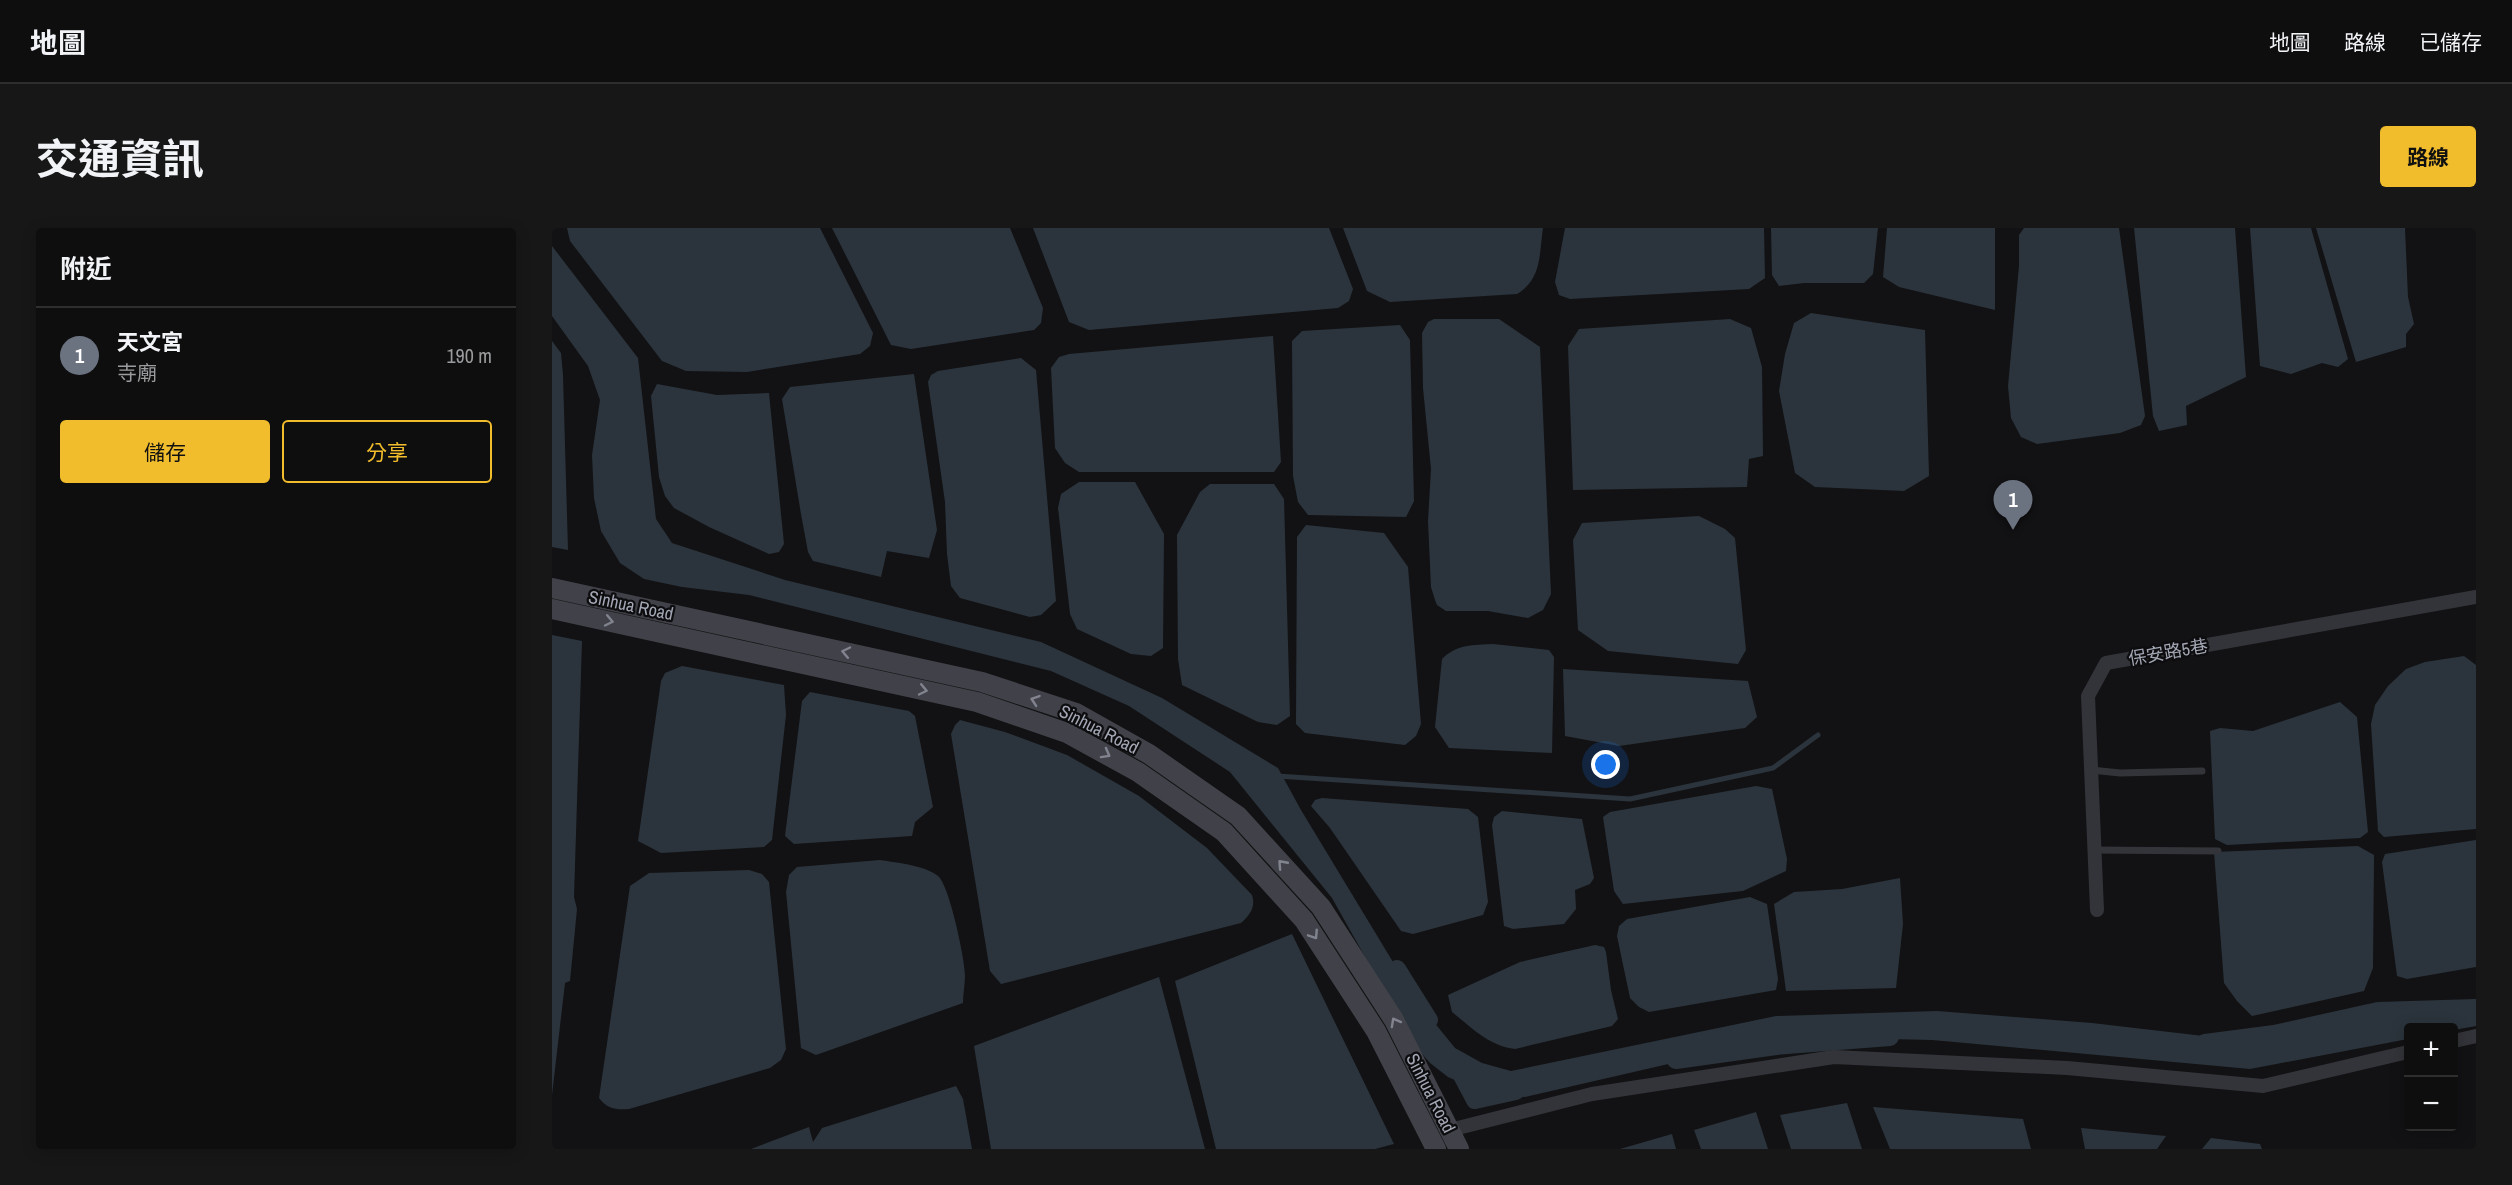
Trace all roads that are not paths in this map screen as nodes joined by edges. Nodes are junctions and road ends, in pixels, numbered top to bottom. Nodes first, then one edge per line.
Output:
1 (552, 588) edge
2 (2476, 597) edge
3 (552, 609) edge
4 (2091, 770) junction
5 (2202, 771) dead end
6 (2093, 850) junction
7 (2218, 851) dead end
8 (2097, 910) dead end
9 (2476, 1036) edge
10 (2458, 1040) edge
11 (2404, 1053) edge
12 (1450, 1130) junction
13 (1436, 1149) edge
14 (1460, 1149) edge

12 -> 1 street, Sinhua Road
2 - 4 street, 保安路5巷
3 -> 13 street, Sinhua Road
4 - 5 lane
4 - 6 street, 保安路5巷
6 - 7 lane
6 - 8 street, 保安路5巷
9 - 10 street
11 - 12 street
12 - 14 street, Sinhua Road

